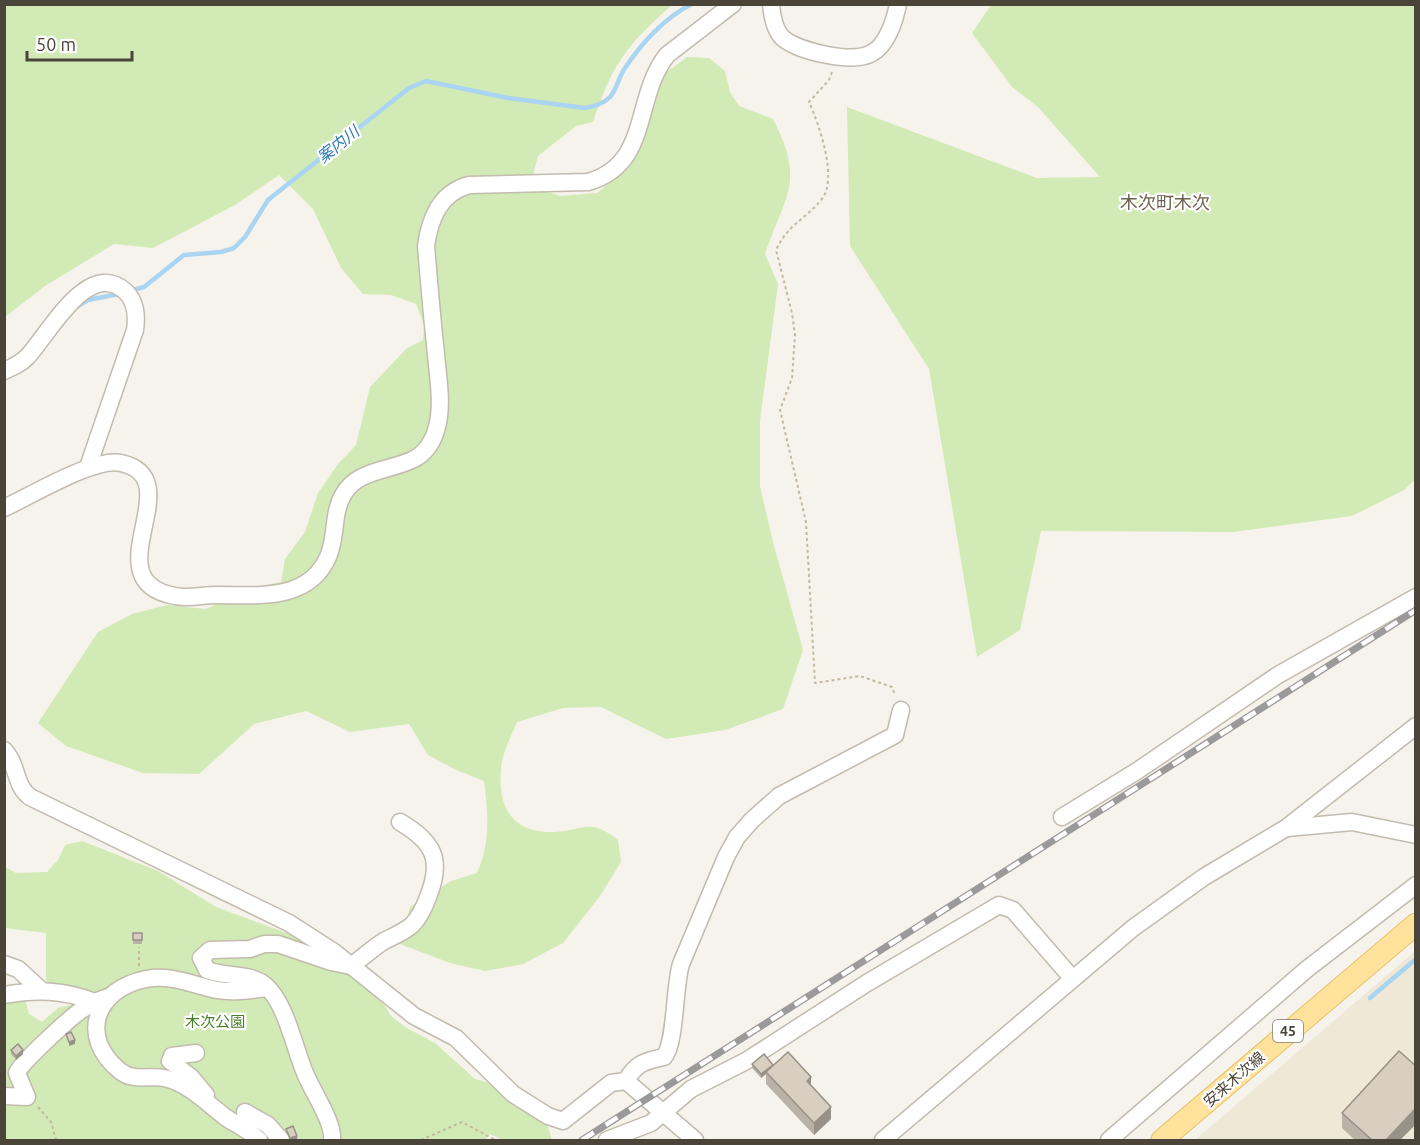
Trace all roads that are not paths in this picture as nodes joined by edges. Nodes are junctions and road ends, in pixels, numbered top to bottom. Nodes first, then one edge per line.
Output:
1 (733, 4) edge
2 (771, 4) edge
3 (898, 4) edge
4 (4, 371) edge
5 (88, 467) junction
6 (4, 508) edge
7 (1416, 597) edge
8 (901, 710) road end
9 (1416, 726) edge
10 (4, 750) edge
11 (11, 781) edge
12 (1062, 816) dead end
13 (400, 822) dead end
14 (1286, 828) junction
15 (1416, 835) edge
16 (1416, 885) edge
17 (1416, 924) edge
18 (4, 964) edge
19 (351, 966) junction
20 (1072, 978) junction
21 (267, 988) junction
22 (42, 990) junction
23 (4, 995) edge
24 (102, 999) junction
25 (196, 1053) dead end
26 (626, 1081) junction
27 (4, 1096) edge
28 (209, 1101) junction
29 (245, 1112) dead end
30 (665, 1114) junction
31 (258, 1132) edge
32 (281, 1140) edge
33 (332, 1140) edge
34 (606, 1140) edge
35 (695, 1140) edge
36 (883, 1140) edge
37 (1109, 1140) edge
38 (1162, 1140) edge

1 - 5 street
2 - 3 street
4 - 5 street
5 - 6 street
7 - 12 street
8 - 26 street
9 - 14 street
10 - 11 street
11 - 19 street
13 - 19 street
14 - 15 street
14 - 20 street
16 - 37 street
17 - 38 main road, 安来木次線 / 45
18 - 22 street
19 - 21 street
19 - 26 street
20 - 30 street
20 - 36 street
21 - 24 street
21 - 33 street
22 - 23 street
22 - 24 street
24 - 27 street
24 - 28 street
25 - 28 street
26 - 30 street
28 - 31 street
29 - 31 street
30 - 34 street
30 - 35 street
31 - 32 street

